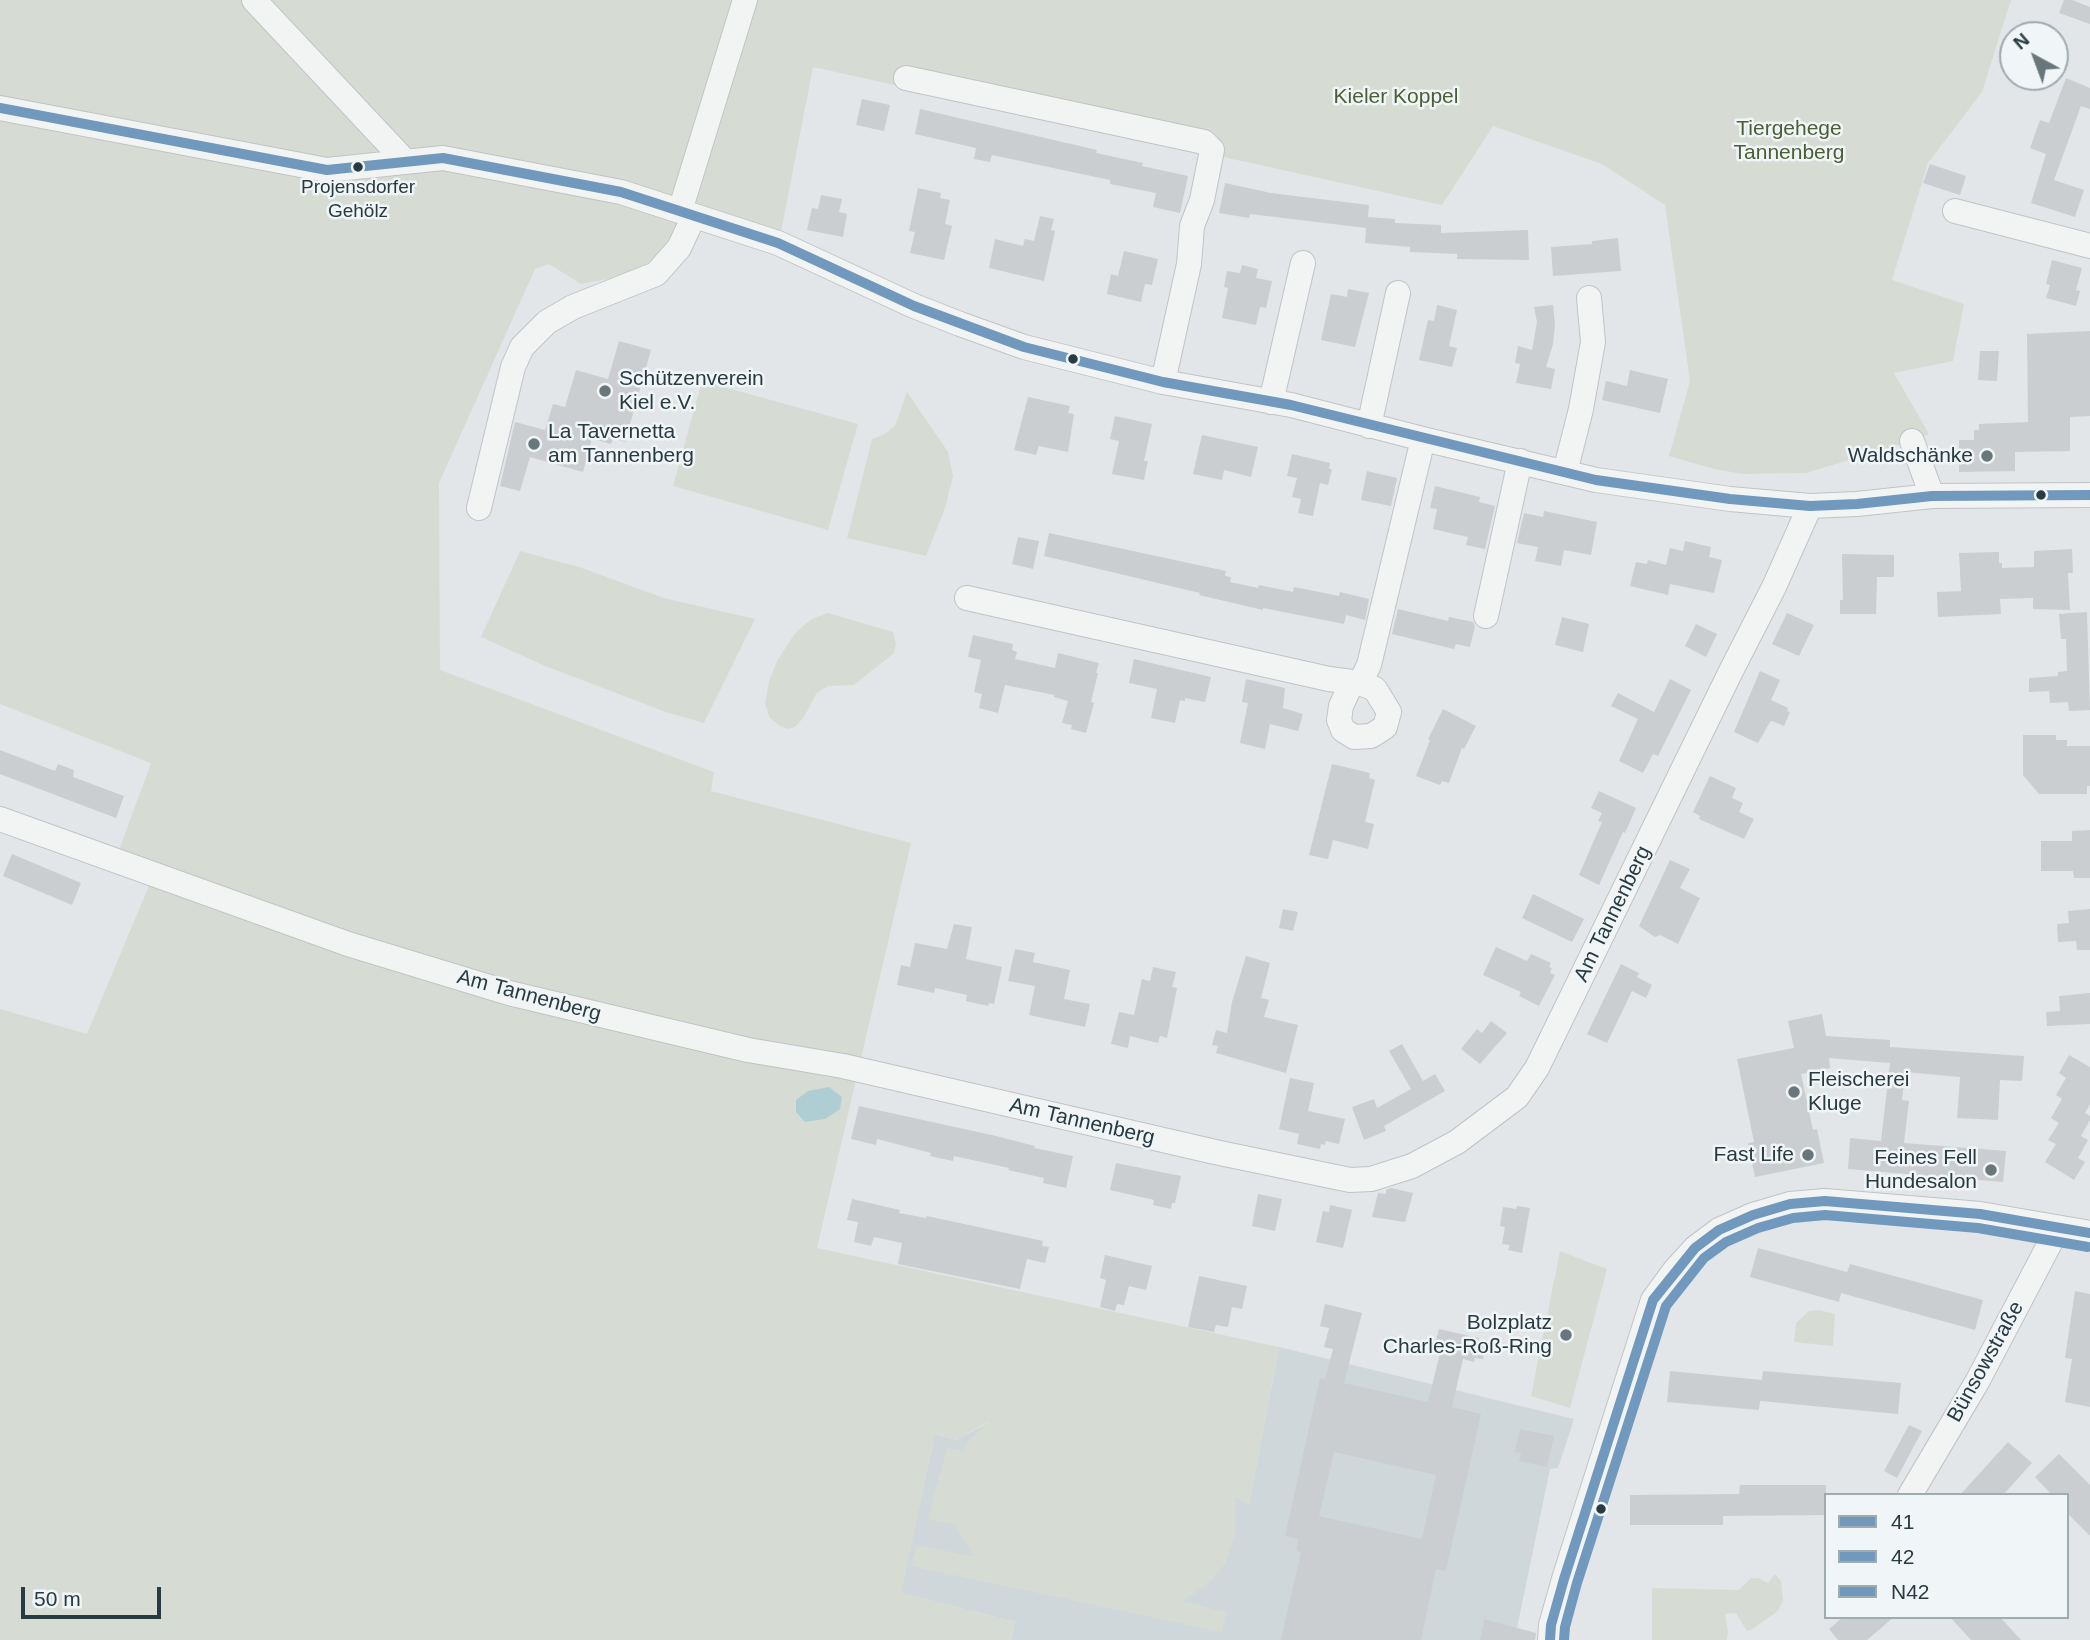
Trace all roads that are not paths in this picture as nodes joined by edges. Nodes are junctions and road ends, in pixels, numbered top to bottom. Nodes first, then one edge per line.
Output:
1 (254, 0) edge
2 (745, 0) edge
3 (906, 78) dead end
4 (0, 108) edge
5 (405, 161) junction
6 (1955, 211) dead end
7 (687, 213) junction
8 (2090, 246) edge
9 (1303, 263) dead end
10 (1398, 293) dead end
11 (1589, 298) dead end
12 (1163, 382) junction
13 (1271, 402) junction
14 (1369, 426) junction
15 (1423, 439) junction
16 (1912, 442) dead end
17 (1520, 461) junction
18 (1565, 472) junction
19 (2090, 495) edge
20 (1932, 496) junction
21 (1810, 506) junction
22 (479, 508) dead end
23 (967, 598) dead end
24 (1486, 616) dead end
25 (0, 819) edge
26 (2058, 1228) junction
27 (2090, 1233) edge
28 (1911, 1493) edge
29 (1550, 1640) edge

1 - 5 street
2 - 7 street
3 - 12 street
4 - 5 street
5 - 7 street
6 - 8 street
7 - 12 street
7 - 22 street
9 - 13 street
10 - 14 street
11 - 18 street
12 - 13 street
13 - 14 street
14 - 15 street
15 - 17 street
15 - 23 street
16 - 20 street
17 - 18 street
17 - 24 street
18 - 21 street
19 - 20 street
20 - 21 street
21 - 25 street, Am Tannenberg
26 - 27 street
26 - 28 street, Bünsowstraße
26 - 29 street

